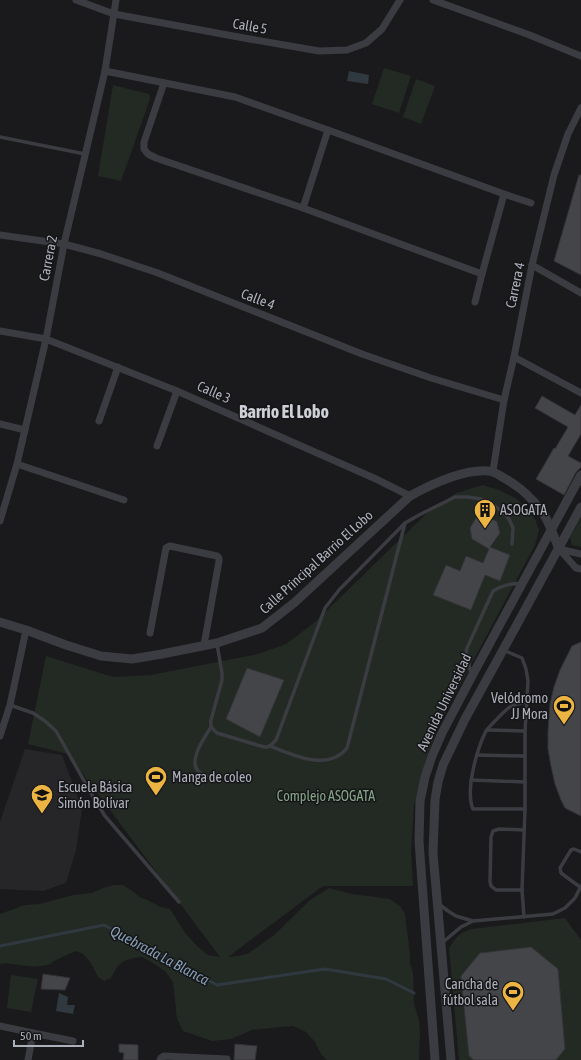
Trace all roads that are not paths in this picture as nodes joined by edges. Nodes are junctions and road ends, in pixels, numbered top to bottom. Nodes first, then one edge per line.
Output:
1 (76, 0) edge
2 (116, 0) edge
3 (400, 0) edge
4 (433, 0) edge
5 (114, 14) junction
6 (581, 56) edge
7 (105, 71) junction
8 (164, 83) junction
9 (581, 108) edge
10 (328, 130) junction
11 (0, 137) edge
12 (85, 154) junction
13 (504, 194) junction
14 (530, 203) dead end
15 (302, 208) junction
16 (0, 235) edge
17 (64, 244) junction
18 (532, 265) junction
19 (482, 274) junction
20 (581, 293) edge
21 (475, 302) dead end
22 (0, 331) edge
23 (46, 339) junction
24 (514, 357) junction
25 (118, 367) junction
26 (177, 390) junction
27 (581, 393) edge
28 (504, 400) junction
29 (99, 420) dead end
30 (0, 424) edge
31 (25, 430) junction
32 (157, 446) dead end
33 (17, 464) junction
34 (493, 471) junction
35 (581, 475) edge
36 (410, 496) junction
37 (124, 500) dead end
38 (581, 507) edge
39 (0, 521) edge
40 (405, 523) junction
41 (551, 529) junction
42 (512, 544) dead end
43 (559, 549) junction
44 (581, 554) edge
45 (581, 569) edge
46 (523, 583) junction
47 (0, 622) edge
48 (26, 630) junction
49 (150, 633) dead end
50 (217, 643) junction
51 (204, 646) junction
52 (504, 650) junction
53 (472, 676) junction
54 (527, 702) junction
55 (10, 705) junction
56 (211, 727) junction
57 (487, 730) junction
58 (526, 731) junction
59 (0, 736) edge
60 (270, 746) junction
61 (477, 755) junction
62 (525, 756) junction
63 (210, 778) dead end
64 (470, 780) junction
65 (525, 782) junction
66 (525, 809) junction
67 (524, 830) junction
68 (581, 852) edge
69 (581, 887) edge
70 (522, 890) junction
71 (179, 902) dead end
72 (438, 903) junction
73 (524, 917) junction
74 (473, 921) junction
75 (441, 943) junction
76 (0, 1026) edge
77 (33, 1033) junction
78 (73, 1041) dead end
79 (28, 1060) edge
80 (160, 1060) edge
81 (227, 1060) edge
82 (435, 1060) edge
83 (451, 1060) edge

1 - 5 street, Calle 5
2 - 5 street, Carrera 2
3 - 5 street, Calle 5
4 - 6 street
5 - 7 street, Carrera 2
7 - 8 street
7 - 12 street, Carrera 2
8 - 10 street
8 - 15 street
9 - 18 street, Carrera 4
10 - 13 street
10 - 15 street
11 - 12 lane
12 - 17 street, Carrera 2
13 - 14 street
13 - 19 street
15 - 19 street
16 - 17 street, Calle 4
17 - 23 street, Carrera 2
17 - 28 street, Calle 4
18 - 20 street
18 - 24 street, Carrera 4
19 - 21 street
22 - 23 street, Calle 3
23 - 25 street, Calle 3
23 - 31 street, Carrera 2
24 - 27 street
24 - 28 street, Carrera 4
25 - 26 street, Calle 3
25 - 29 street
26 - 32 street
26 - 36 street, Calle 3
28 - 34 street, Carrera 4
30 - 31 street
31 - 33 street, Carrera 2
33 - 37 street
33 - 39 street, Carrera 2
34 - 36 street, Calle Principal Barrio El Lobo
34 - 41 street
35 - 41 street, Avenida Universidad
36 - 50 street, Calle Principal Barrio El Lobo
38 - 43 street, Avenida Universidad
40 - 42 lane
40 - 60 lane
40 - 60 lane
41 - 43 street
41 - 46 street, Avenida Universidad
43 - 44 street
43 - 45 street
43 - 52 street, Avenida Universidad
46 - 53 street, Avenida Universidad
46 - 53 lane
47 - 48 street, Calle Principal Barrio El Lobo
48 - 51 street, Calle Principal Barrio El Lobo
48 - 55 street
49 - 51 street
50 - 51 street, Calle Principal Barrio El Lobo
50 - 56 lane
52 - 54 lane
52 - 72 street, Avenida Universidad
53 - 82 street, Avenida Universidad
54 - 57 lane
54 - 58 lane
55 - 59 street
55 - 71 lane
56 - 60 lane
56 - 63 lane
57 - 58 lane
57 - 61 lane
58 - 62 lane
61 - 62 lane
61 - 64 lane
62 - 65 lane
64 - 65 lane
64 - 66 lane
65 - 66 lane
66 - 67 lane
67 - 70 lane
67 - 70 lane
68 - 69 lane
69 - 73 lane
70 - 73 lane
72 - 74 lane
72 - 75 street, Avenida Universidad
73 - 74 lane
74 - 75 lane
75 - 83 street, Avenida Universidad
76 - 77 street
77 - 78 street
77 - 79 street
80 - 81 street

